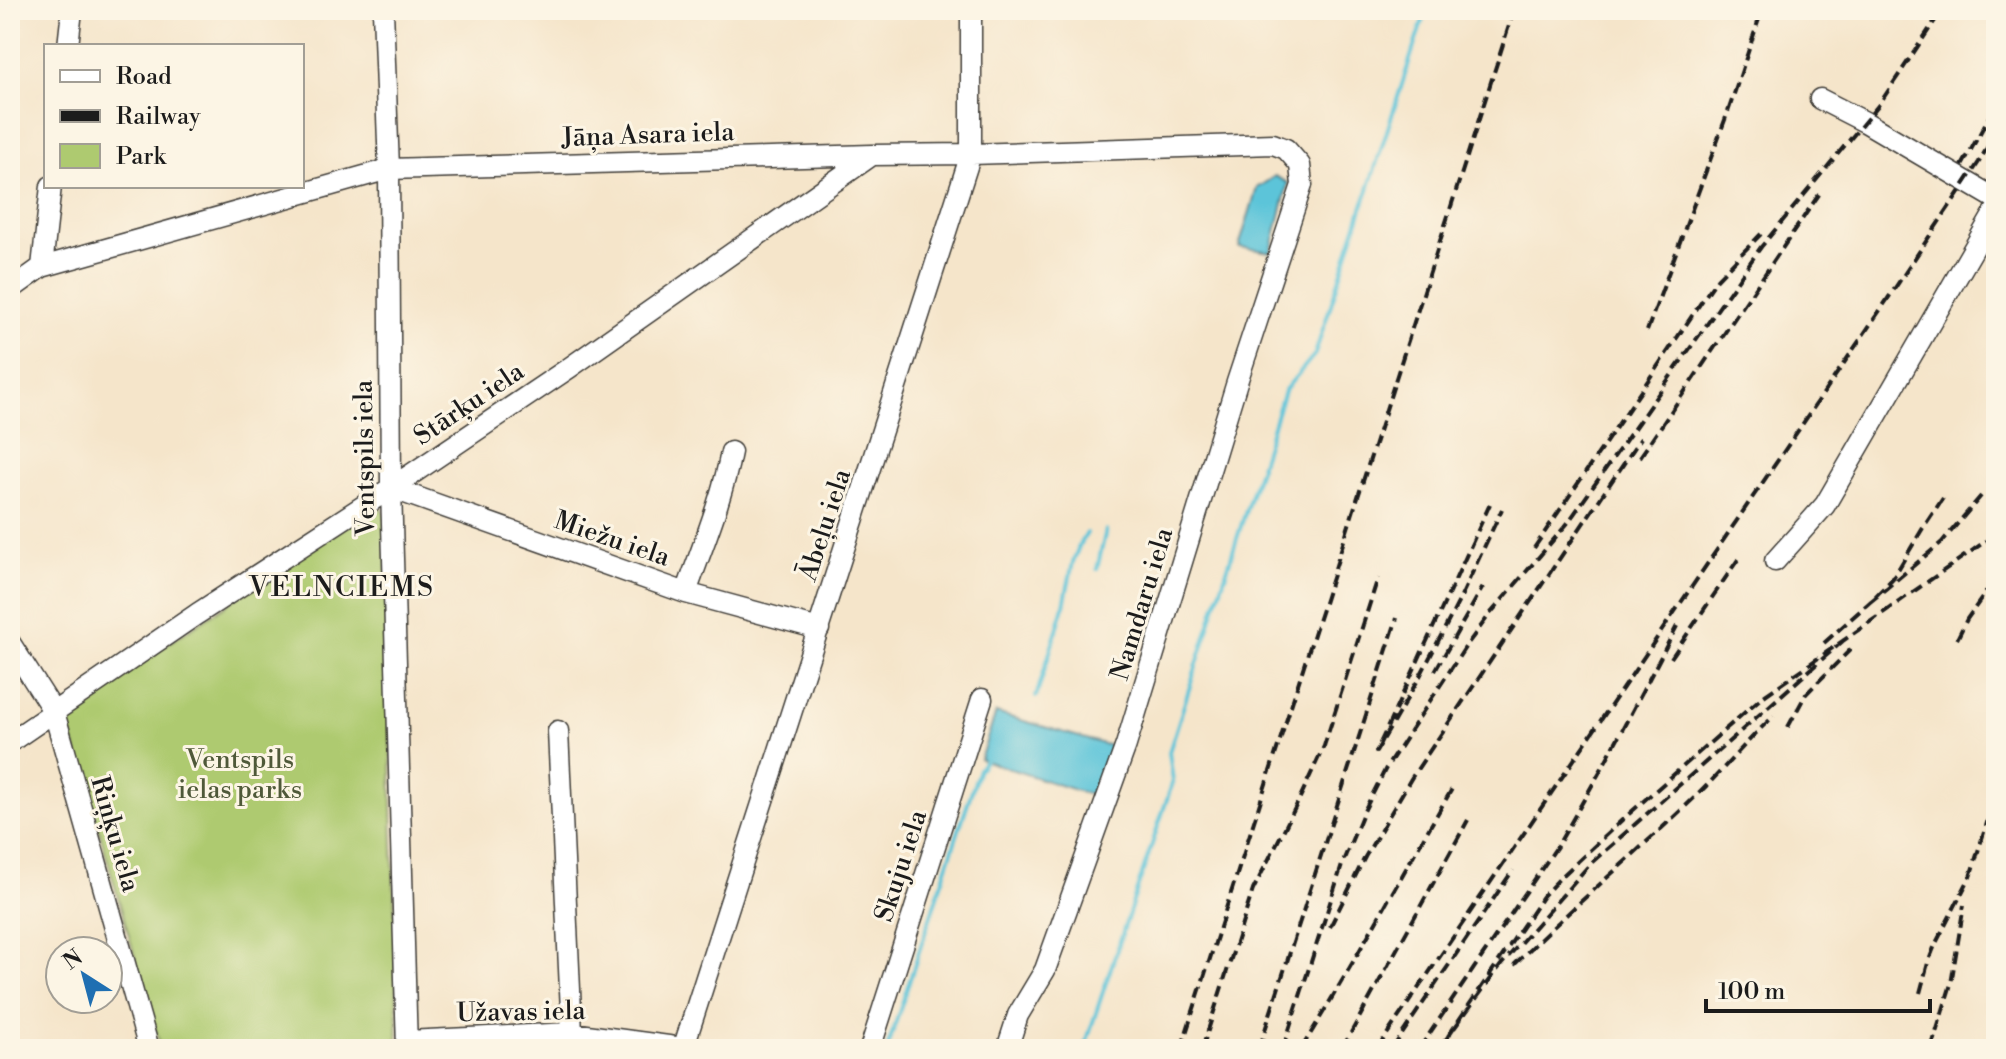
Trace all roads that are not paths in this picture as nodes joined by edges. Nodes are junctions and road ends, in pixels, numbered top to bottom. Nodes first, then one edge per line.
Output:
1 (72, 10) edge
2 (383, 10) edge
3 (971, 10) edge
4 (68, 44) edge
5 (1820, 99) dead end
6 (971, 154) junction
7 (872, 155) junction
8 (1300, 165) joint
9 (389, 169) junction
10 (51, 188) edge
11 (1996, 199) edge
12 (1996, 210) edge
13 (42, 267) junction
14 (10, 290) edge
15 (731, 452) dead end
16 (391, 488) junction
17 (1775, 561) dead end
18 (686, 593) junction
19 (819, 629) junction
20 (10, 643) edge
21 (982, 699) dead end
22 (54, 712) junction
23 (558, 731) dead end
24 (10, 742) edge
25 (572, 1033) junction
26 (407, 1045) edge
27 (683, 1048) edge
28 (149, 1049) edge
29 (870, 1049) edge
30 (1007, 1049) edge

1 - 4 street
2 - 9 street, Ventspils iela
3 - 6 street, Ābeļu iela
5 - 11 street
6 - 7 street, Jāņa Asara iela
6 - 8 street, Jāņa Asara iela
6 - 19 street, Ābeļu iela
7 - 9 street, Jāņa Asara iela
7 - 16 street, Stārķu iela
8 - 30 street, Namdaru iela
9 - 13 street, Jāņa Asara iela
9 - 16 street, Ventspils iela
10 - 13 street
12 - 17 street
13 - 14 street, Jāņa Asara iela
15 - 18 street
16 - 18 street, Miežu iela
16 - 22 street, Stārķu iela
16 - 26 street, Ventspils iela
18 - 19 street, Miežu iela
19 - 27 street, Ābeļu iela
20 - 22 street, Riņķu iela
21 - 29 street, Skuju iela
22 - 24 street, Stārķu iela
22 - 28 street, Riņķu iela
23 - 25 street
25 - 26 street, Užavas iela
25 - 27 street, Užavas iela

